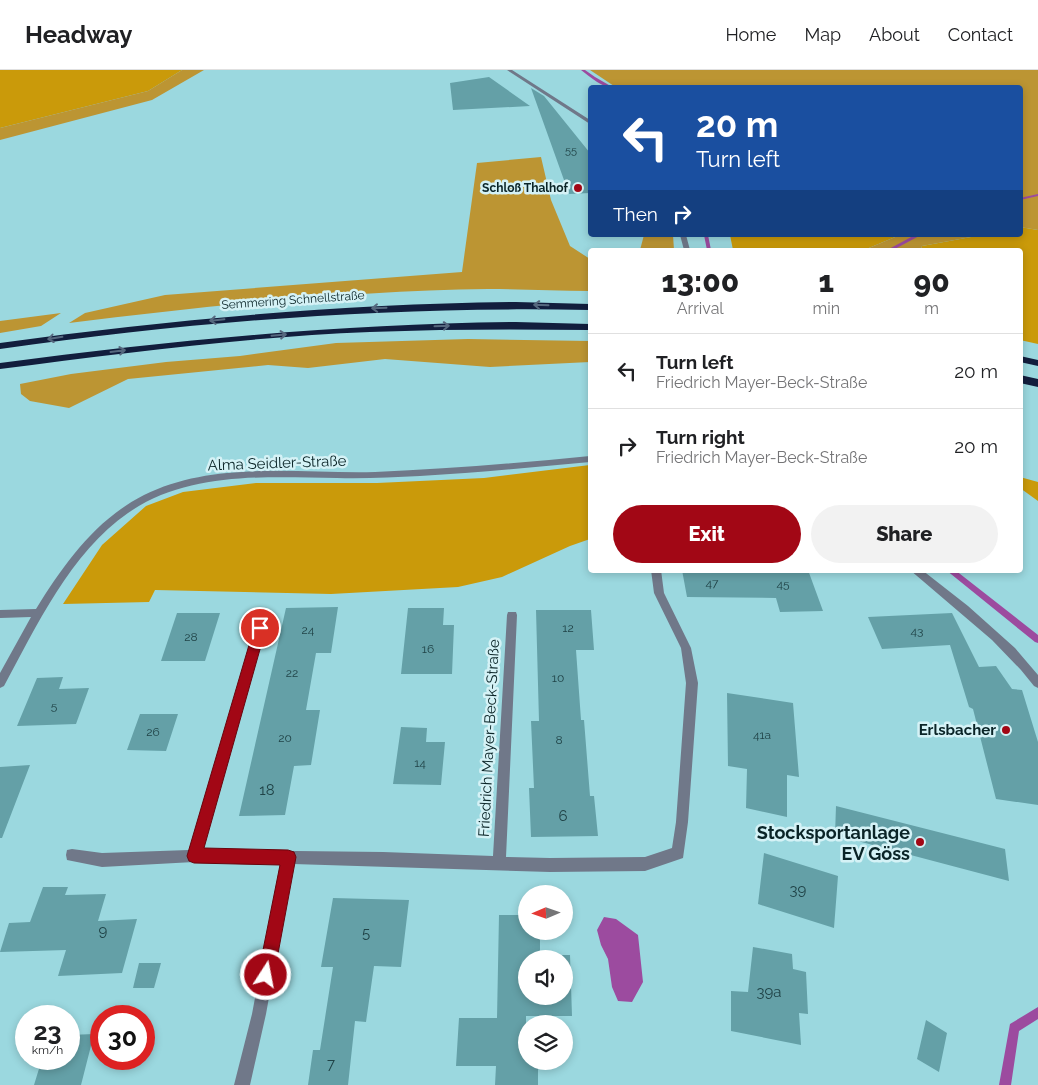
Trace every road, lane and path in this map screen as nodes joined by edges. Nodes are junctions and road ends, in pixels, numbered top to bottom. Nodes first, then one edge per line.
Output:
1 (510, 70) edge
2 (588, 121) edge
3 (588, 307) edge
4 (588, 327) edge
5 (0, 346) edge
6 (1023, 360) edge
7 (1038, 362) edge
8 (0, 366) edge
9 (1023, 380) edge
10 (1038, 383) edge
11 (588, 459) edge
12 (656, 573) edge
13 (919, 573) edge
14 (39, 613) junction
15 (0, 614) edge
16 (512, 615) dead end
17 (260, 628) dead end
18 (0, 683) edge
19 (1038, 684) edge
20 (72, 855) dead end
21 (194, 856) junction
22 (288, 857) junction
23 (499, 862) junction
24 (242, 1085) edge

1 - 2 street
3 -> 5 highway, Semmering Schnellstraße
8 -> 4 highway
6 - 7 highway
9 - 10 highway
11 - 14 street, Alma Seidler-Straße
12 - 23 street
13 - 19 street
14 - 15 street
14 - 18 street, Alma Seidler-Straße
16 - 23 street, Friedrich Mayer-Beck-Straße
17 - 21 street
20 - 21 street
21 - 22 street
22 - 23 street
22 - 24 street

